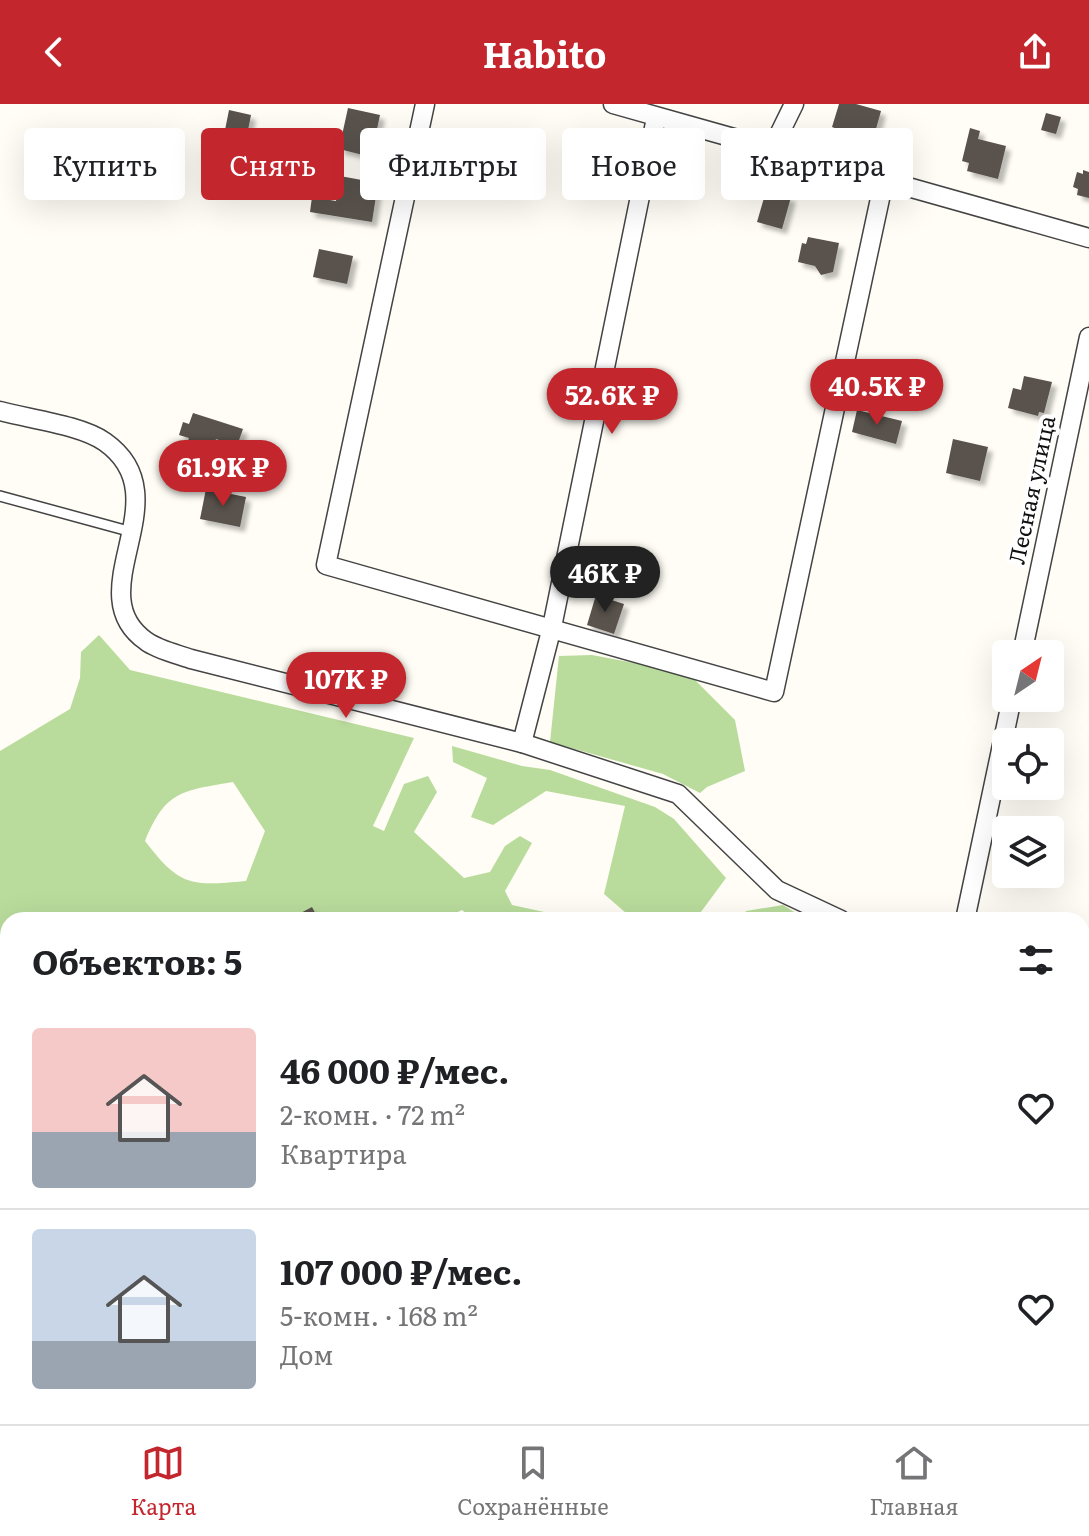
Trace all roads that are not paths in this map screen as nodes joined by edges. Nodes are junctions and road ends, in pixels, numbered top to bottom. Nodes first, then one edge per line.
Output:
1 (425, 104) edge
2 (617, 104) edge
3 (794, 104) edge
4 (656, 118) junction
5 (782, 128) edge
6 (721, 135) edge
7 (913, 188) edge
8 (880, 200) edge
9 (1089, 238) edge
10 (1089, 337) edge
11 (0, 411) edge
12 (0, 496) edge
13 (132, 532) junction
14 (552, 627) junction
15 (1025, 640) edge
16 (1009, 712) edge
17 (522, 743) junction
18 (824, 912) edge
19 (967, 912) edge

1 - 14 street
2 - 4 street
3 - 5 street
4 - 6 street
4 - 14 street
7 - 9 street
8 - 14 street
10 - 15 street, Лесная улица
11 - 13 street
12 - 13 lane
13 - 17 street
14 - 17 street
16 - 19 street
17 - 18 street

